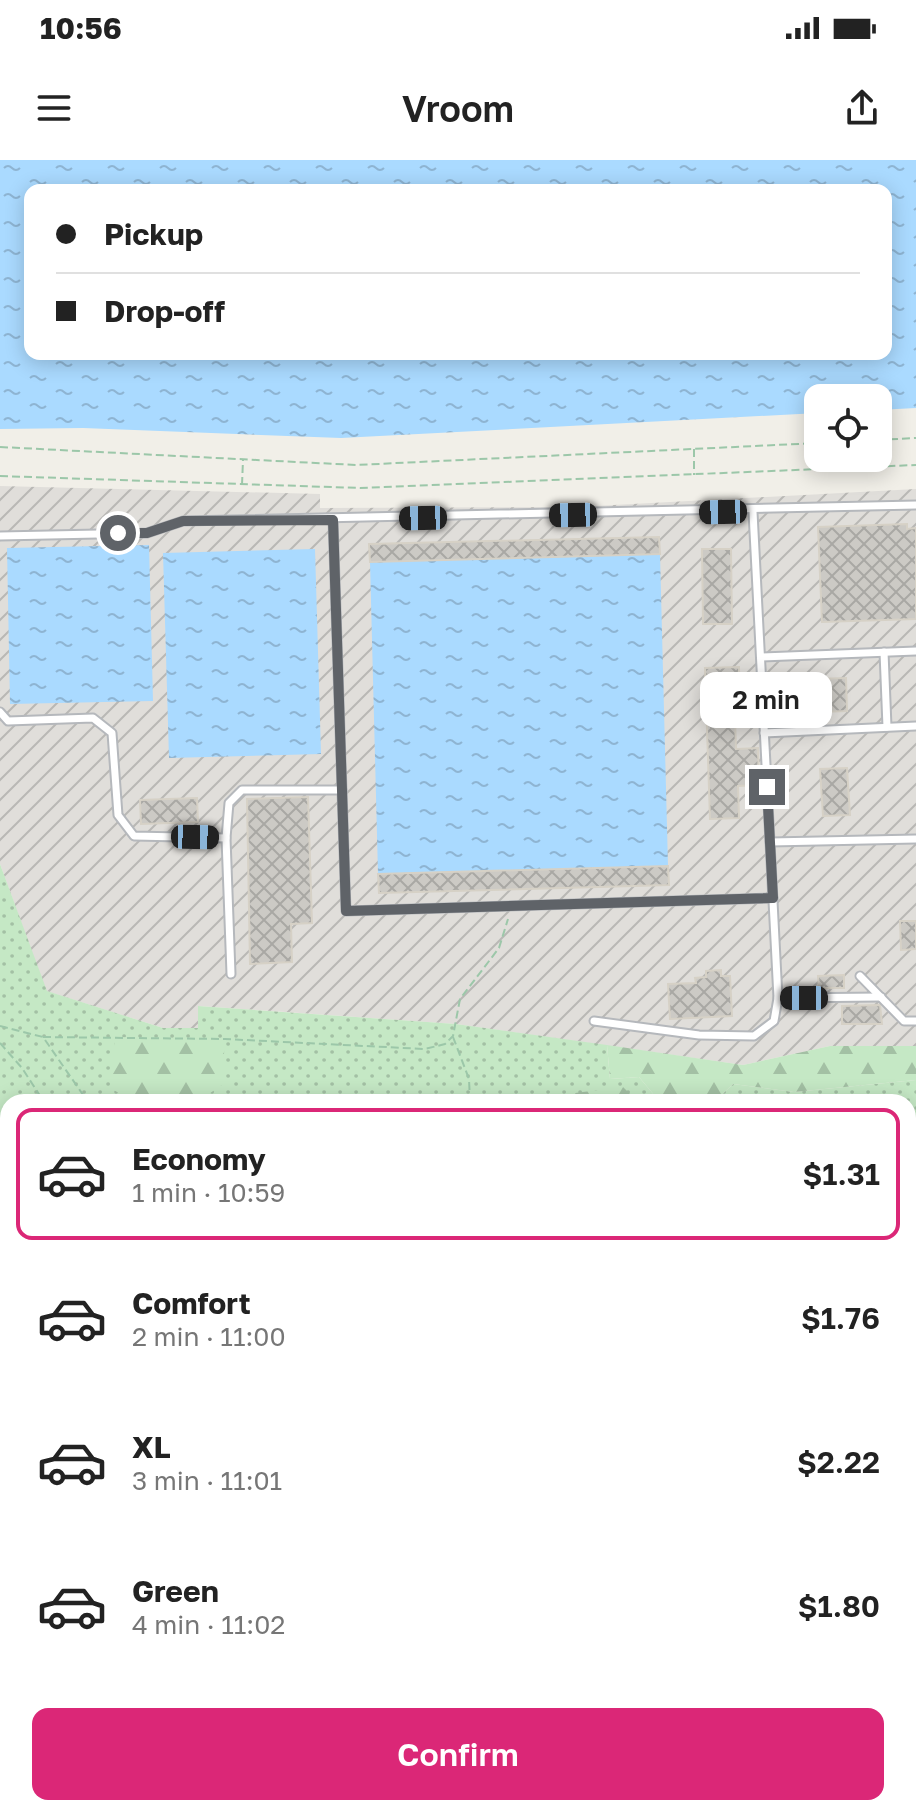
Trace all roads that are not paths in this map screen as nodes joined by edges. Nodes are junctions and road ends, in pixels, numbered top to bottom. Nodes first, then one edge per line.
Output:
1 (916, 505) edge
2 (753, 512) junction
3 (333, 520) junction
4 (0, 536) edge
5 (916, 651) edge
6 (884, 652) junction
7 (761, 657) junction
8 (0, 712) edge
9 (916, 726) edge
10 (887, 727) junction
11 (764, 733) junction
12 (342, 790) junction
13 (226, 838) junction
14 (916, 839) edge
15 (770, 842) junction
16 (773, 898) junction
17 (231, 974) dead end
18 (860, 976) dead end
19 (881, 997) junction
20 (778, 998) junction
21 (594, 1021) dead end
22 (916, 1021) edge

1 - 2 lane
2 - 3 lane
2 - 7 lane
3 - 4 lane
3 - 12 lane
5 - 6 lane
6 - 7 lane
6 - 10 lane
7 - 11 lane
8 - 13 lane
9 - 10 lane
10 - 11 lane
11 - 15 lane
12 - 13 lane
12 - 16 lane
13 - 17 lane
14 - 15 lane
15 - 16 lane
16 - 20 lane
18 - 19 lane
19 - 20 lane
19 - 22 lane
20 - 21 lane

